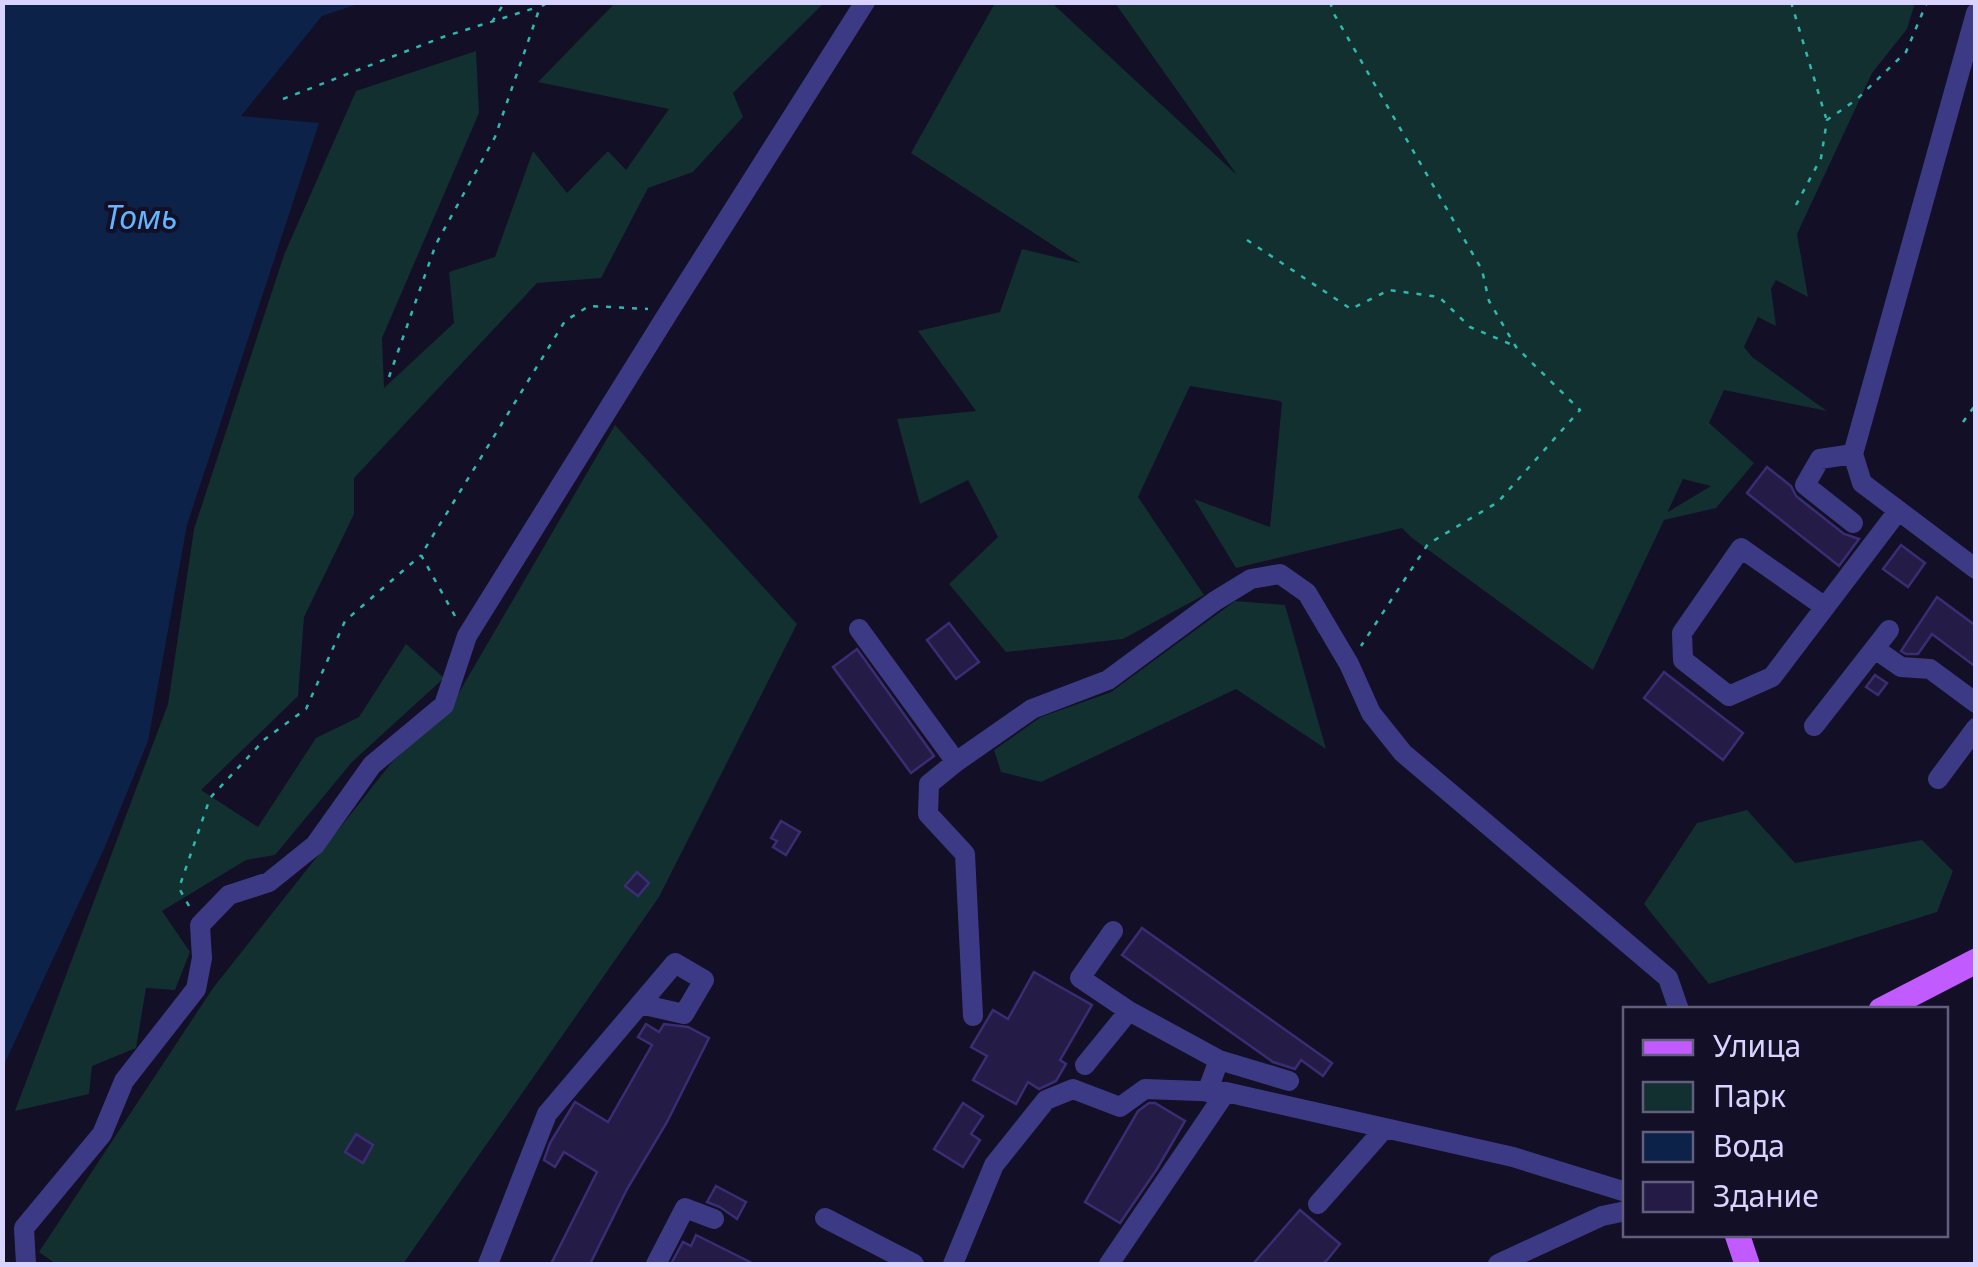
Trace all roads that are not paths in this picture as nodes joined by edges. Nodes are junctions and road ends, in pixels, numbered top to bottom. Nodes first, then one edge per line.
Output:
1 (865, 2) edge
2 (1976, 13) edge
3 (1853, 454) junction
4 (1898, 511) junction
5 (1853, 522) dead end
6 (1976, 569) edge
7 (1825, 608) junction
8 (859, 629) dead end
9 (1889, 630) dead end
10 (1875, 649) junction
11 (1976, 703) edge
12 (1814, 726) dead end
13 (1976, 728) edge
14 (956, 762) junction
15 (1938, 779) dead end
16 (1113, 931) dead end
17 (1976, 961) edge
18 (640, 1004) dead end
19 (1678, 1007) edge
20 (1887, 1007) edge
21 (1130, 1010) junction
22 (973, 1016) dead end
23 (1219, 1060) junction
24 (1085, 1066) dead end
25 (1289, 1081) dead end
26 (1217, 1092) junction
27 (1385, 1128) junction
28 (1623, 1191) edge
29 (1318, 1204) dead end
30 (1623, 1212) edge
31 (825, 1218) dead end
32 (714, 1220) dead end
33 (1738, 1237) edge
34 (26, 1264) edge
35 (488, 1264) edge
36 (656, 1264) edge
37 (914, 1264) edge
38 (953, 1264) edge
39 (1109, 1264) edge
40 (1498, 1264) edge
41 (1748, 1264) edge

1 - 34 street
2 - 3 street
3 - 4 street
3 - 5 street
4 - 6 street
4 - 7 street
7 - 7 street
8 - 14 street
9 - 10 street
10 - 11 street
10 - 12 street
13 - 15 street
14 - 19 street
14 - 22 street
16 - 21 street
17 - 20 main road
18 - 35 street
21 - 23 street
21 - 24 street
23 - 25 street
23 - 26 street
26 - 27 street
26 - 38 street
26 - 39 street
27 - 28 street
27 - 29 street
30 - 40 street
31 - 37 street
32 - 36 street
33 - 41 main road

